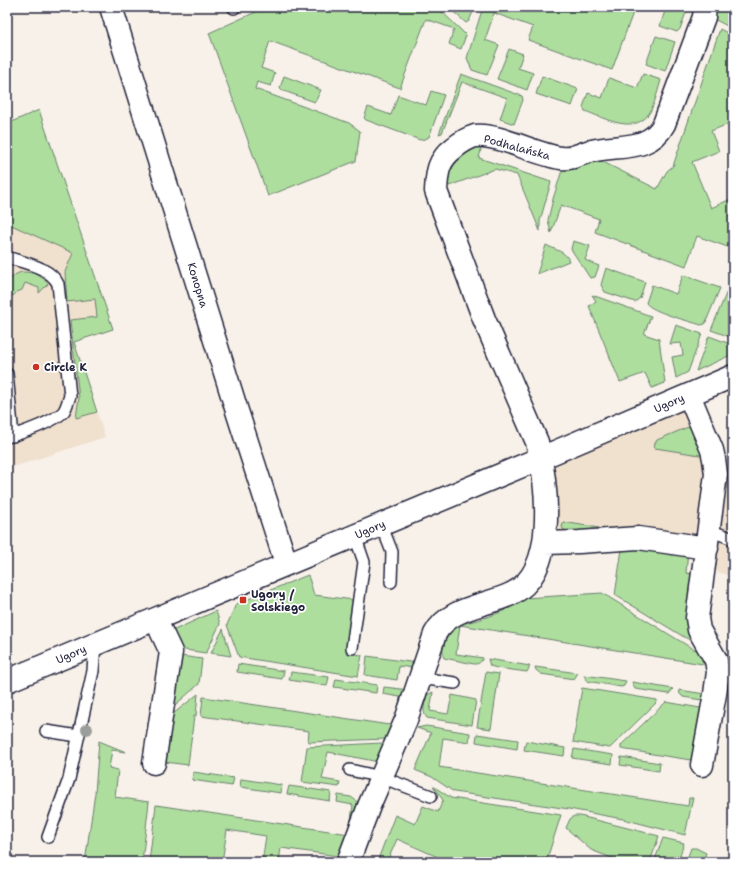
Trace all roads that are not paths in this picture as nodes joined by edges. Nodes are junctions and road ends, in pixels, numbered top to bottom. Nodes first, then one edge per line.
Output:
1 (111, 7) edge
2 (705, 7) edge
3 (7, 257) edge
4 (7, 374) edge
5 (733, 376) edge
6 (688, 395) junction
7 (10, 436) edge
8 (541, 458) junction
9 (381, 524) junction
10 (355, 536) junction
11 (708, 539) junction
12 (733, 539) edge
13 (544, 543) junction
14 (286, 563) junction
15 (391, 582) dead end
16 (161, 631) dead end
17 (95, 644) junction
18 (352, 648) dead end
19 (421, 678) junction
20 (7, 680) edge
21 (455, 684) dead end
22 (46, 731) dead end
23 (78, 736) junction
24 (154, 763) dead end
25 (702, 765) dead end
26 (350, 770) dead end
27 (381, 777) junction
28 (431, 796) dead end
29 (48, 836) dead end
30 (348, 862) edge

1 - 14 street, Konopna
2 - 8 street, Podhalańska
3 - 7 lane
4 - 7 lane
5 - 6 street, Ugory
6 - 8 street, Ugory
6 - 11 street
8 - 9 street, Ugory
8 - 13 street, Podhalańska
9 - 10 street, Ugory
9 - 15 lane
10 - 14 street, Ugory
10 - 18 lane
11 - 12 lane
11 - 13 street
11 - 25 street
13 - 19 street, Podhalańska
14 - 17 street, Ugory
16 - 24 street
17 - 20 street, Ugory
17 - 23 lane
19 - 21 lane
19 - 27 street, Podhalańska
22 - 23 lane
23 - 29 lane
26 - 27 lane
27 - 28 lane
27 - 30 street, Podhalańska

